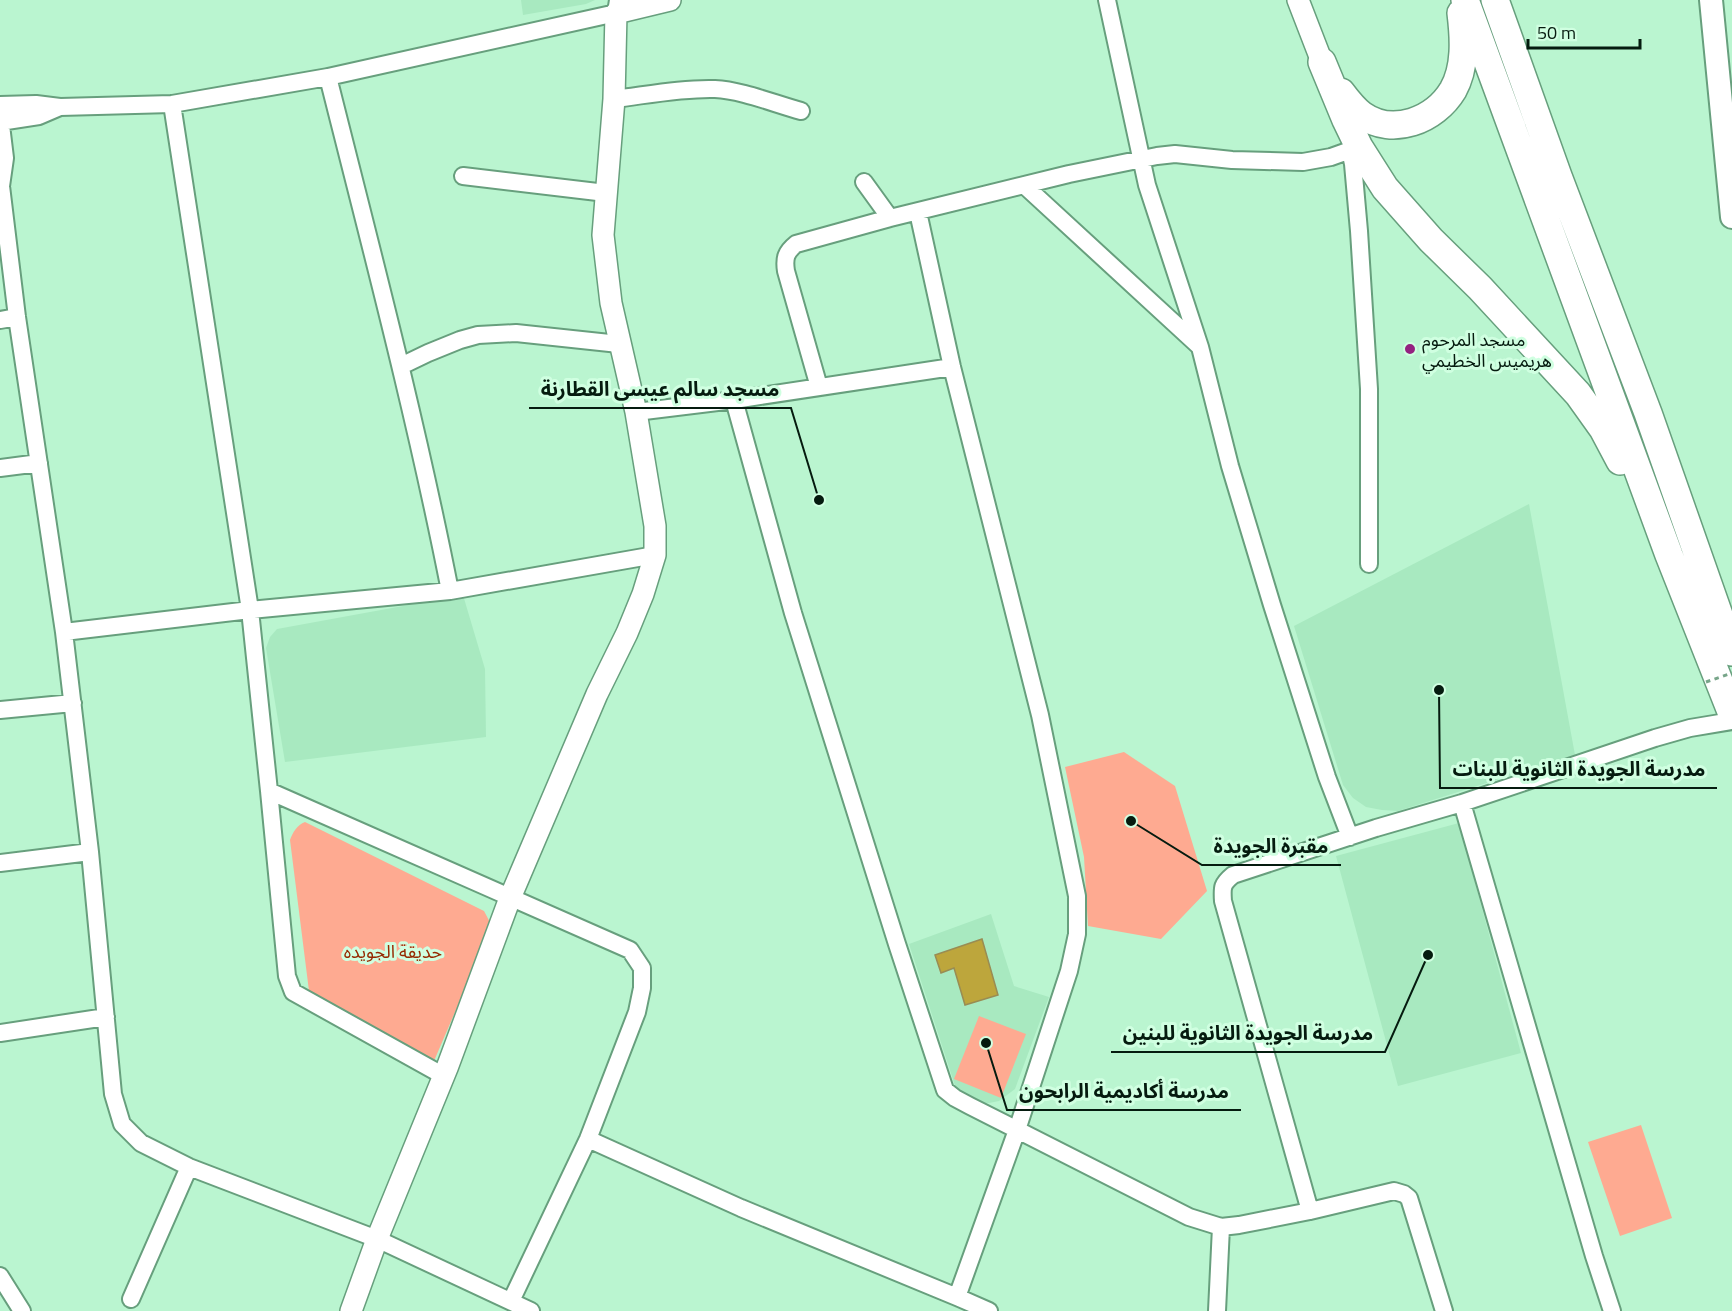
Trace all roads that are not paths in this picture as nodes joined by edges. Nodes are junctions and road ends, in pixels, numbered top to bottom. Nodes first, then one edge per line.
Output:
1 (670, 0) edge
2 (1107, 0) edge
3 (1298, 0) edge
4 (1459, 0) edge
5 (1465, 0) edge
6 (1495, 0) edge
7 (1711, 0) edge
8 (617, 7) edge
9 (1322, 62) junction
10 (328, 77) junction
11 (614, 99) junction
12 (172, 104) junction
13 (0, 105) edge
14 (60, 107) junction
15 (801, 111) dead end
16 (0, 121) edge
17 (1355, 148) junction
18 (1140, 159) junction
19 (463, 176) dead end
20 (864, 182) dead end
21 (1, 184) edge
22 (1024, 185) junction
23 (606, 193) junction
24 (918, 212) junction
25 (1732, 217) edge
26 (890, 218) junction
27 (17, 317) junction
28 (0, 320) edge
29 (620, 344) junction
30 (1200, 347) junction
31 (401, 366) junction
32 (952, 367) junction
33 (819, 387) junction
34 (734, 400) junction
35 (636, 412) junction
36 (39, 463) junction
37 (0, 468) edge
38 (655, 555) junction
39 (1669, 555) junction
40 (1369, 564) dead end
41 (450, 591) junction
42 (250, 610) junction
43 (64, 632) junction
44 (1732, 652) edge
45 (73, 703) junction
46 (0, 710) edge
47 (1732, 714) edge
48 (1732, 721) edge
49 (269, 790) junction
50 (1462, 803) junction
51 (1350, 837) junction
52 (90, 852) junction
53 (0, 863) edge
54 (510, 898) junction
55 (106, 1017) junction
56 (0, 1033) edge
57 (444, 1076) junction
58 (1017, 1130) junction
59 (588, 1139) junction
60 (189, 1167) junction
61 (1310, 1211) junction
62 (1221, 1227) junction
63 (377, 1239) junction
64 (0, 1276) edge
65 (957, 1296) junction
66 (131, 1299) dead end
67 (511, 1301) junction
68 (22, 1311) edge
69 (351, 1311) edge
70 (531, 1311) edge
71 (989, 1311) edge
72 (1217, 1311) edge
73 (1444, 1311) edge
74 (1612, 1311) edge

1 - 8 street
2 - 18 street
3 - 9 street
4 - 9 highway
5 - 39 highway
6 - 44 highway
7 - 25 main road
8 - 10 street
8 - 11 street
9 - 17 highway
10 - 12 street
10 - 31 street
11 - 15 street
11 - 23 street
12 - 14 street
12 - 42 street
13 - 14 street
14 - 16 street
16 - 21 street
17 - 18 street
17 - 39 highway
17 - 40 street
18 - 22 street
18 - 30 street
19 - 23 street
20 - 26 street
21 - 27 street
22 - 24 street
22 - 30 street
23 - 29 street
24 - 26 street
24 - 32 street
26 - 33 street
27 - 28 street
27 - 36 street
29 - 31 street
29 - 35 street
30 - 51 street
31 - 41 street
32 - 33 street
32 - 58 street
33 - 34 street
34 - 35 street
34 - 58 street
35 - 38 street
36 - 37 street
36 - 43 street
38 - 41 street
38 - 54 street
39 - 47 highway
41 - 42 street
42 - 43 street
42 - 49 street
43 - 45 street
45 - 46 street
45 - 52 street
48 - 50 street
49 - 54 street
49 - 57 street
50 - 51 street
50 - 74 street
51 - 61 street
52 - 53 street
52 - 55 street
54 - 57 street
54 - 59 street
55 - 56 street
55 - 60 street
57 - 63 street
58 - 62 street
58 - 65 street
59 - 65 street
59 - 67 street
60 - 63 street
60 - 66 street
61 - 62 street
61 - 73 street
62 - 72 street
63 - 67 street
63 - 69 street
64 - 68 street
65 - 71 street
67 - 70 street

